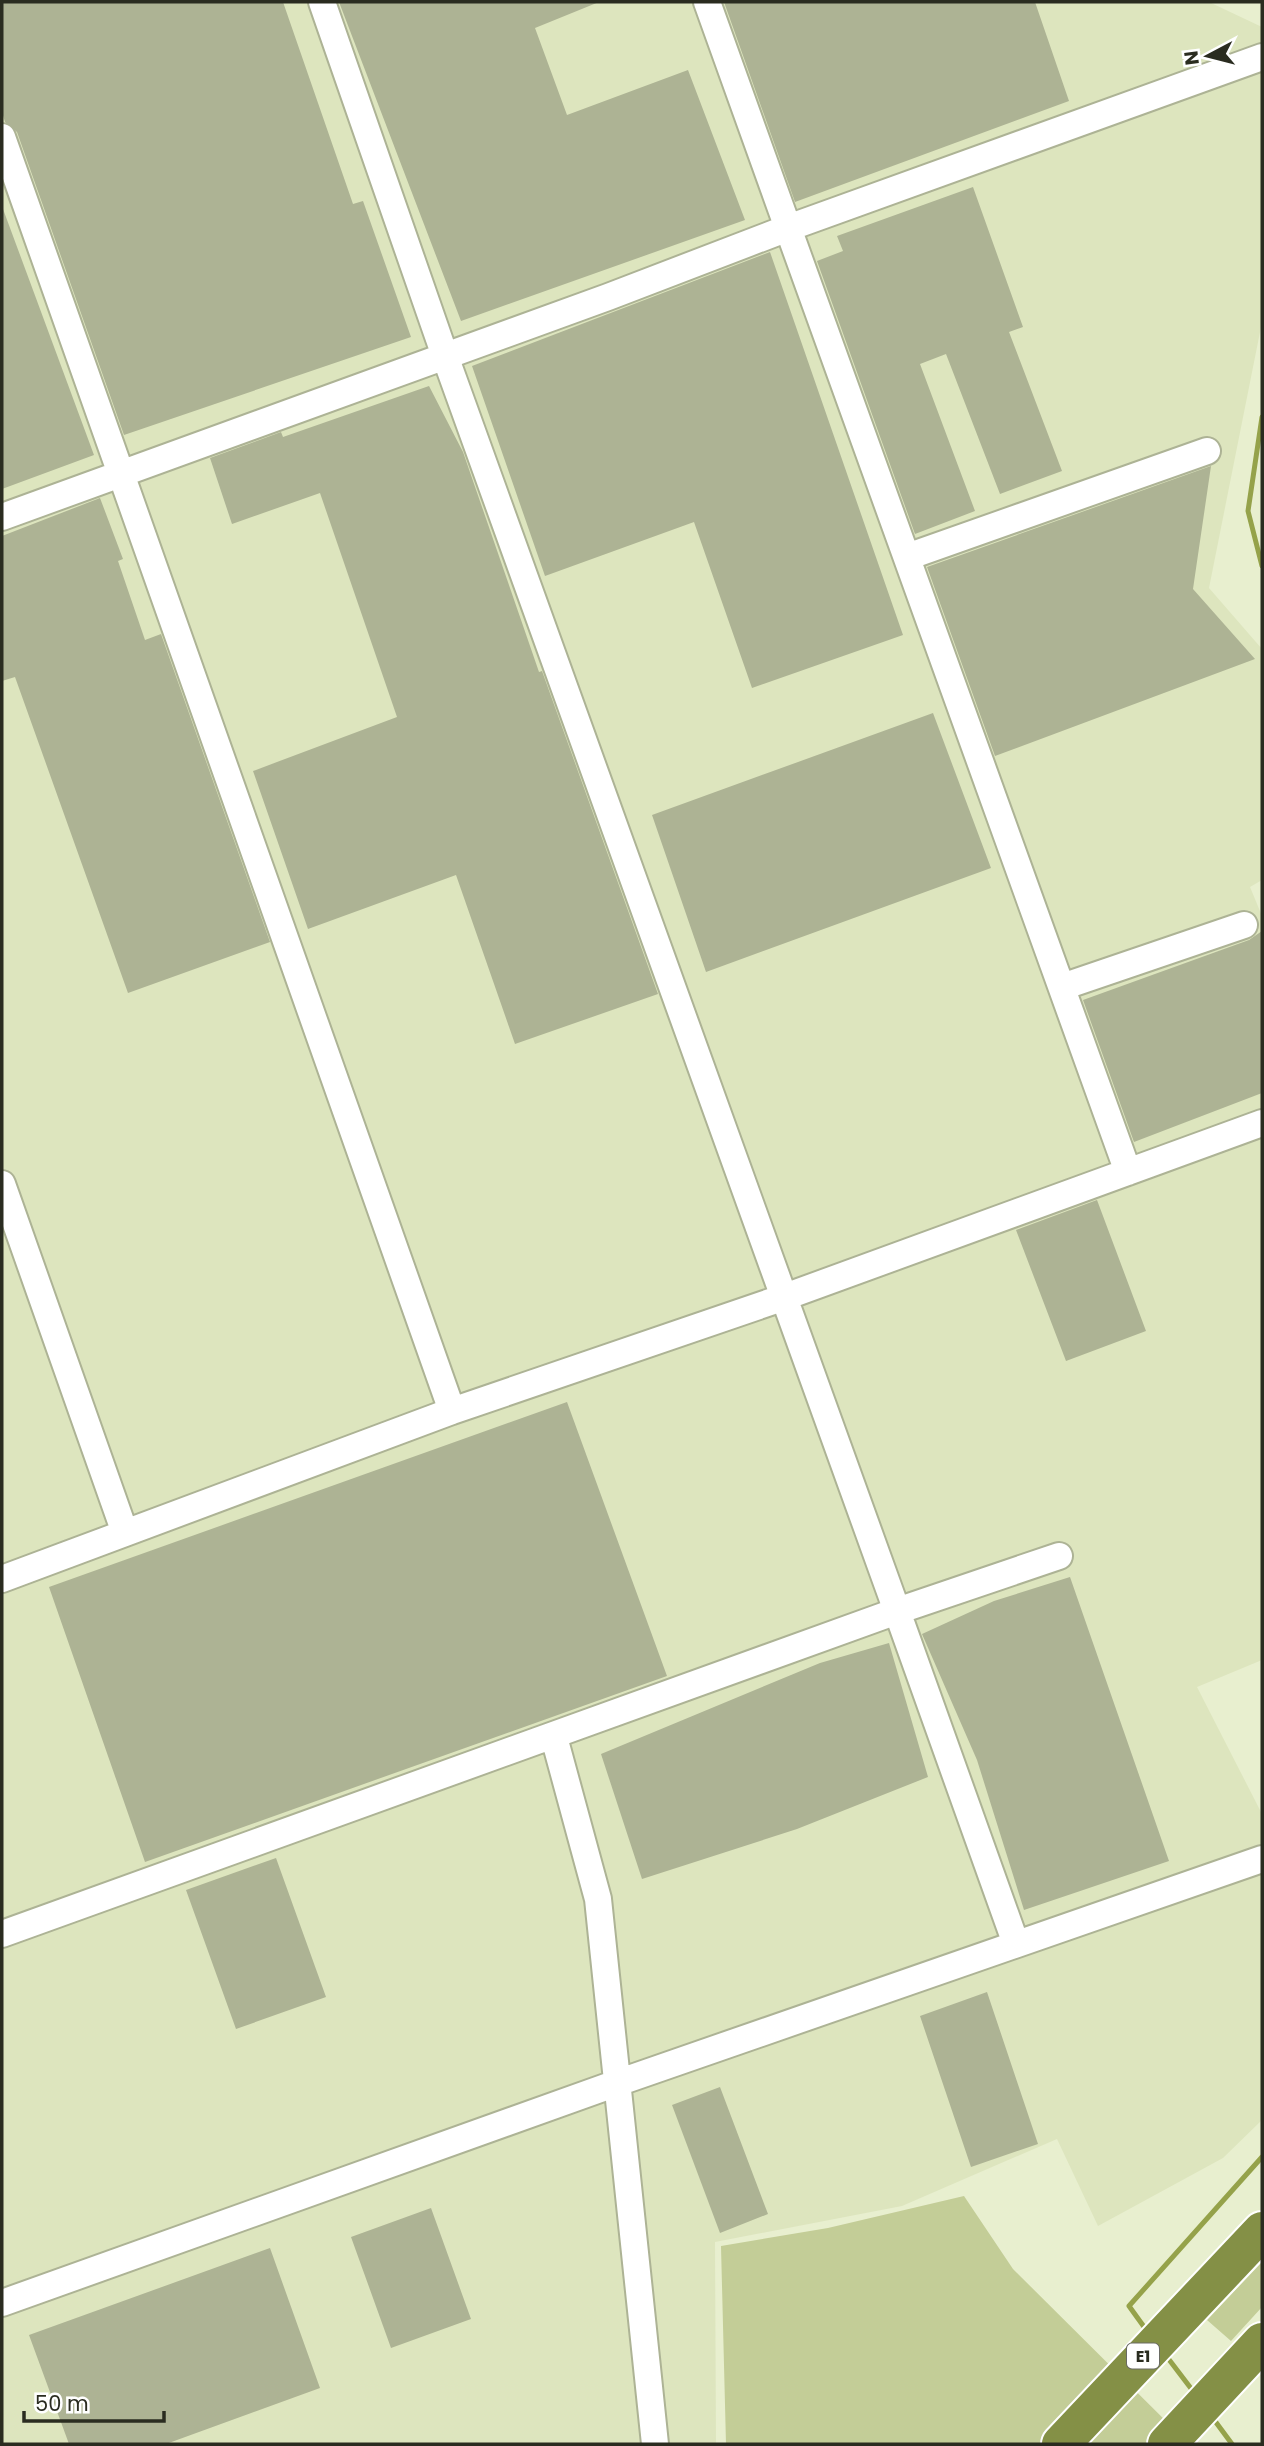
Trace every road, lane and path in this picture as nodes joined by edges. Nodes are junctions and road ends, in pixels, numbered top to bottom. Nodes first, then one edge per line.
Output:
1 (321, 2) edge
2 (707, 2) edge
3 (1262, 57) edge
4 (2, 137) edge
5 (788, 228) junction
6 (445, 356) junction
7 (1207, 451) dead end
8 (121, 472) junction
9 (2, 517) edge
10 (907, 557) junction
11 (1244, 925) dead end
12 (1062, 987) junction
13 (1262, 1124) edge
14 (1128, 1172) junction
15 (2, 1184) edge
16 (782, 1298) junction
17 (452, 1411) junction
18 (125, 1533) junction
19 (1059, 1556) dead end
20 (2, 1579) edge
21 (897, 1611) junction
22 (554, 1737) junction
23 (1262, 1859) edge
24 (2, 1934) edge
25 (1016, 1944) junction
26 (617, 2082) junction
27 (1262, 2231) edge
28 (2, 2303) edge
29 (1262, 2342) edge
30 (654, 2444) edge
31 (1061, 2444) edge
32 (1167, 2444) edge

1 - 6 lane
2 - 5 lane
3 - 5 lane
4 - 8 lane
5 - 6 lane
5 - 10 lane
6 - 8 lane
6 - 16 lane
7 - 10 lane
8 - 9 lane
8 - 17 lane
10 - 12 lane
11 - 12 lane
12 - 14 lane
13 - 14 lane
14 - 16 lane
15 - 18 lane
16 - 17 lane
16 - 21 lane
17 - 18 lane
18 - 20 lane
19 - 21 lane
21 - 22 lane
21 - 25 lane
22 - 24 lane
22 - 26 lane
23 - 25 lane
25 - 26 lane
26 - 28 lane
26 - 30 lane
27 - 31 highway, E1
29 - 32 highway

